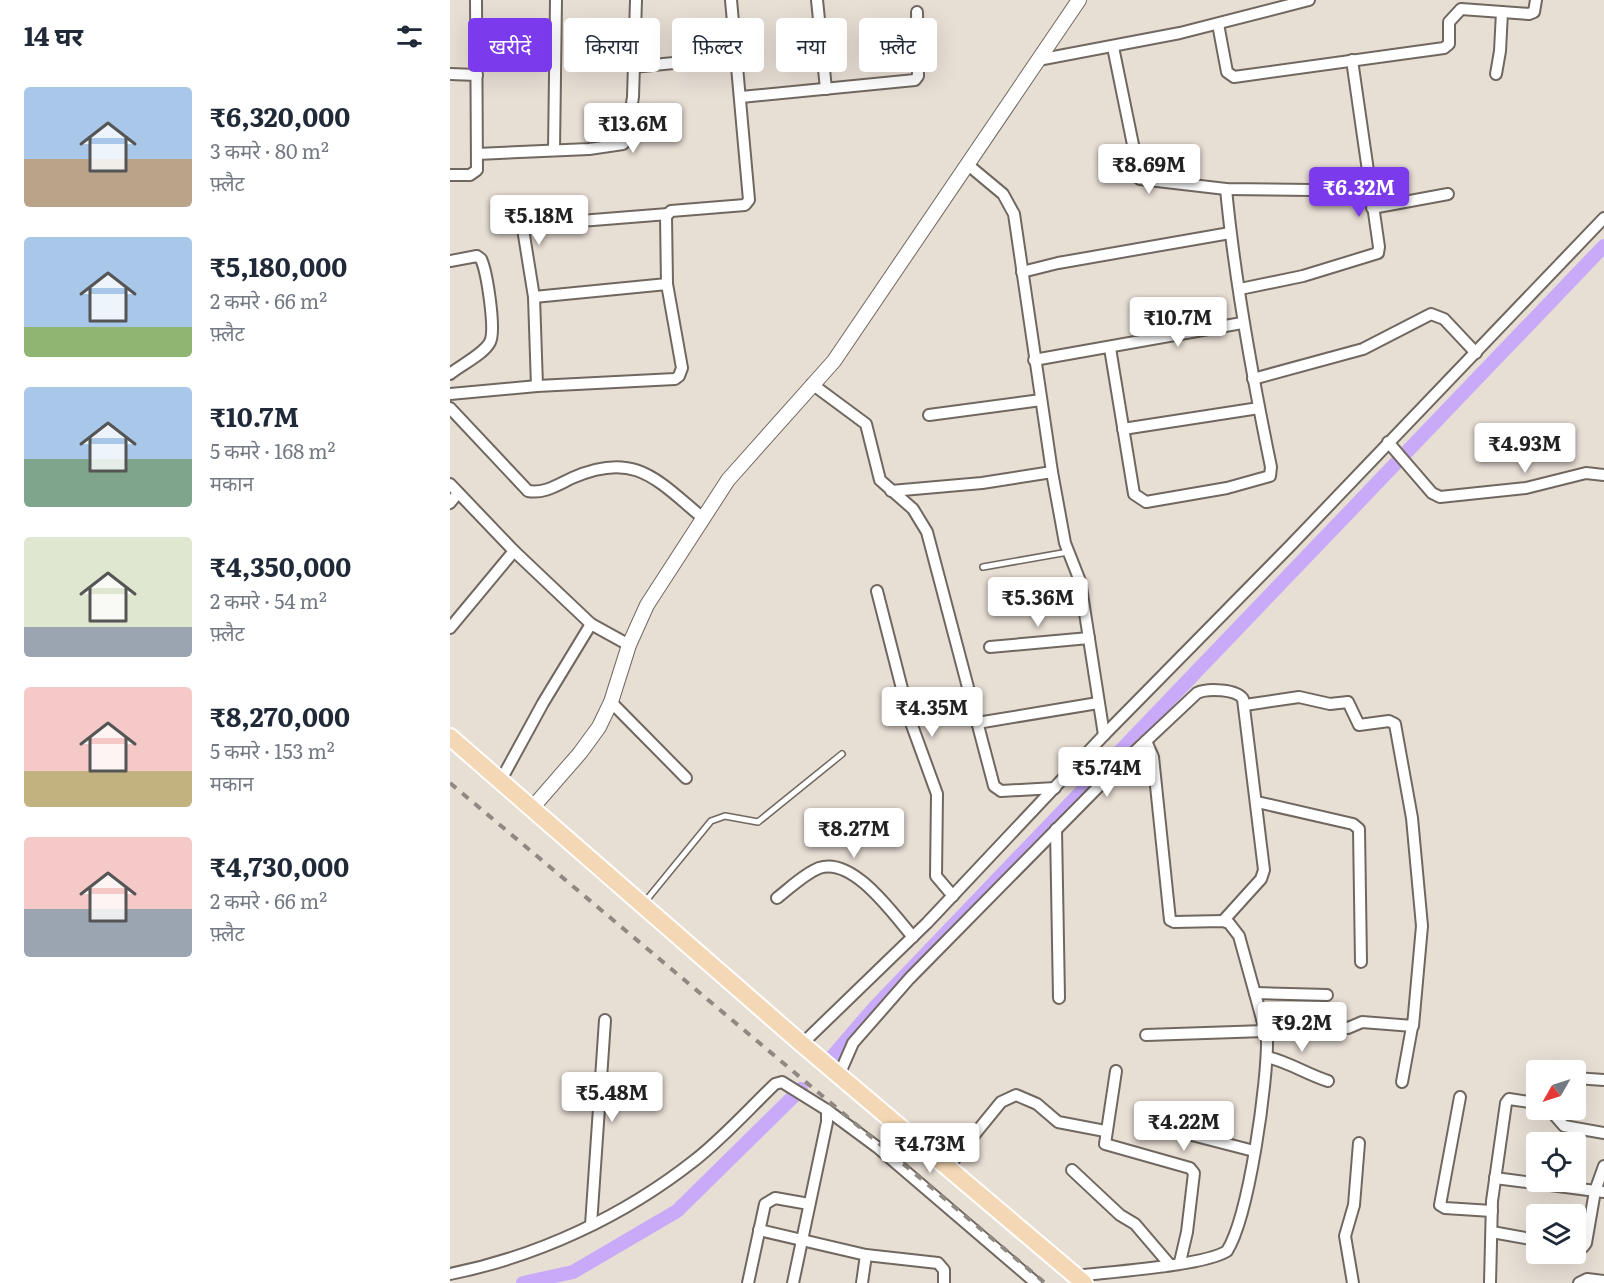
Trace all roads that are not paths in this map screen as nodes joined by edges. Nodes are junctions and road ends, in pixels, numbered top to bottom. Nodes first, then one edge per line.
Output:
1 (476, 0) edge
2 (556, 0) edge
3 (636, 0) edge
4 (730, 0) edge
5 (817, 0) edge
6 (1079, 0) edge
7 (1309, 0) edge
8 (1536, 0) edge
9 (1482, 5) edge
10 (916, 12) dead end
11 (1502, 12) junction
12 (635, 18) edge
13 (732, 18) edge
14 (1218, 24) junction
15 (1113, 47) junction
16 (1038, 60) junction
17 (1352, 60) junction
18 (633, 72) edge
19 (737, 72) edge
20 (450, 74) edge
21 (1496, 74) dead end
22 (477, 75) junction
23 (826, 89) junction
24 (741, 97) junction
25 (554, 150) junction
26 (477, 154) junction
27 (967, 164) junction
28 (450, 175) edge
29 (1226, 189) junction
30 (1312, 190) dead end
31 (1448, 194) dead end
32 (1372, 208) junction
33 (668, 214) junction
34 (1604, 218) edge
35 (1230, 233) junction
36 (450, 261) edge
37 (1022, 272) junction
38 (667, 284) junction
39 (1240, 289) junction
40 (534, 297) junction
41 (1242, 323) junction
42 (1110, 348) junction
43 (1476, 352) junction
44 (1034, 360) junction
45 (450, 374) edge
46 (1253, 379) junction
47 (812, 384) junction
48 (537, 386) junction
49 (450, 394) edge
50 (1041, 400) junction
51 (450, 408) edge
52 (1259, 408) junction
53 (929, 415) dead end
54 (1124, 429) junction
55 (1390, 444) junction
56 (1052, 472) junction
57 (1604, 475) edge
58 (450, 484) edge
59 (891, 491) junction
60 (458, 493) junction
61 (450, 503) edge
62 (703, 518) junction
63 (514, 551) junction
64 (1068, 552) junction
65 (983, 567) dead end
66 (877, 591) dead end
67 (591, 624) junction
68 (450, 628) edge
69 (1089, 638) junction
70 (629, 645) junction
71 (990, 647) dead end
72 (610, 702) junction
73 (1098, 704) junction
74 (1245, 705) junction
75 (977, 723) junction
76 (1104, 735) junction
77 (450, 737) edge
78 (1146, 741) junction
79 (842, 754) dead end
80 (686, 778) dead end
81 (501, 780) junction
82 (1055, 788) junction
83 (1257, 802) junction
84 (533, 807) junction
85 (1056, 830) junction
86 (953, 896) junction
87 (777, 898) dead end
88 (643, 904) junction
89 (1223, 921) junction
90 (913, 937) junction
91 (1362, 962) dead end
92 (1255, 993) junction
93 (1327, 995) dead end
94 (1059, 998) dead end
95 (1262, 1019) junction
96 (605, 1020) dead end
97 (1412, 1027) junction
98 (1265, 1031) junction
99 (1146, 1035) dead end
100 (802, 1044) junction
101 (1267, 1057) junction
102 (1116, 1071) dead end
103 (837, 1073) junction
104 (1586, 1079) edge
105 (1328, 1080) dead end
106 (1604, 1080) edge
107 (1402, 1082) dead end
108 (1460, 1097) dead end
109 (1526, 1102) edge
110 (827, 1110) junction
111 (1559, 1120) edge
112 (1105, 1131) junction
113 (1604, 1132) edge
114 (1192, 1135) dead end
115 (1359, 1143) dead end
116 (1254, 1151) junction
117 (1604, 1166) edge
118 (948, 1167) junction
119 (1072, 1170) dead end
120 (1496, 1178) junction
121 (1600, 1192) edge
122 (809, 1204) junction
123 (1492, 1211) junction
124 (591, 1225) junction
125 (759, 1230) junction
126 (1492, 1232) junction
127 (1526, 1238) edge
128 (801, 1239) junction
129 (1586, 1243) edge
130 (866, 1255) junction
131 (1175, 1264) junction
132 (450, 1274) edge
133 (1080, 1280) edge
134 (1604, 1281) edge
135 (748, 1283) edge
136 (793, 1283) edge
137 (862, 1283) edge
138 (944, 1283) edge
139 (1036, 1283) edge
140 (1353, 1283) edge
141 (1490, 1283) edge
142 (1579, 1283) edge

1 - 22 street
2 - 25 street
3 - 12 street
4 - 13 street
5 - 23 street
6 - 16 street
7 - 14 street
8 - 11 street
9 - 11 street
9 - 17 street
10 - 23 street
11 - 21 street
14 - 15 street
14 - 17 street
15 - 16 street
15 - 29 street
16 - 27 street
17 - 32 street
18 - 25 street
19 - 24 street
20 - 22 street
22 - 26 street
23 - 24 street
24 - 33 street
25 - 26 street
26 - 28 street
27 - 37 street
27 - 47 street
29 - 30 street
29 - 35 street
31 - 32 street
32 - 39 street
33 - 38 street
33 - 40 street
34 - 43 street
35 - 37 street
35 - 39 street
36 - 45 street
37 - 44 street
38 - 40 street
38 - 48 street
39 - 41 street
40 - 48 street
41 - 42 street
41 - 46 street
42 - 44 street
42 - 54 street
43 - 46 street
43 - 55 street
44 - 50 street
46 - 52 street
47 - 59 street
47 - 62 street
48 - 49 street
50 - 53 street
50 - 56 street
51 - 62 street
52 - 54 street
52 - 54 street
55 - 57 street
55 - 76 street
56 - 59 street
56 - 64 street
58 - 60 street
59 - 75 street
60 - 61 street
60 - 63 street
62 - 70 street
63 - 67 street
63 - 68 street
64 - 65 lane
64 - 69 street
66 - 86 street
67 - 70 street
67 - 81 street
69 - 71 street
69 - 73 street
70 - 72 street
72 - 80 street
72 - 84 street
73 - 75 street
73 - 76 street
74 - 78 street
74 - 83 street
74 - 97 street
75 - 82 street
76 - 82 street
77 - 81 highway
78 - 85 street
78 - 89 street
79 - 88 lane
81 - 84 highway
82 - 86 street
83 - 89 street
83 - 91 street
84 - 88 highway
85 - 94 street
85 - 103 street
86 - 90 street
87 - 90 street
88 - 100 highway
89 - 92 street
90 - 100 street
92 - 93 street
92 - 95 street
95 - 97 street
95 - 98 street
96 - 124 street
97 - 107 street
98 - 99 street
98 - 101 street
100 - 103 highway
101 - 105 street
101 - 116 street
102 - 112 street
103 - 118 highway
104 - 106 street
108 - 123 street
109 - 120 street
110 - 122 street
110 - 124 street
110 - 139 street
111 - 113 street
112 - 118 street
112 - 131 street
114 - 116 street
115 - 140 street
116 - 131 street
117 - 121 street
118 - 133 highway
119 - 131 street
120 - 121 street
120 - 123 street
121 - 129 street
122 - 125 street
122 - 128 street
123 - 126 street
124 - 132 street
125 - 128 street
125 - 135 street
126 - 127 street
126 - 141 street
128 - 130 street
128 - 136 street
130 - 137 street
130 - 138 street
131 - 133 street
134 - 142 street

